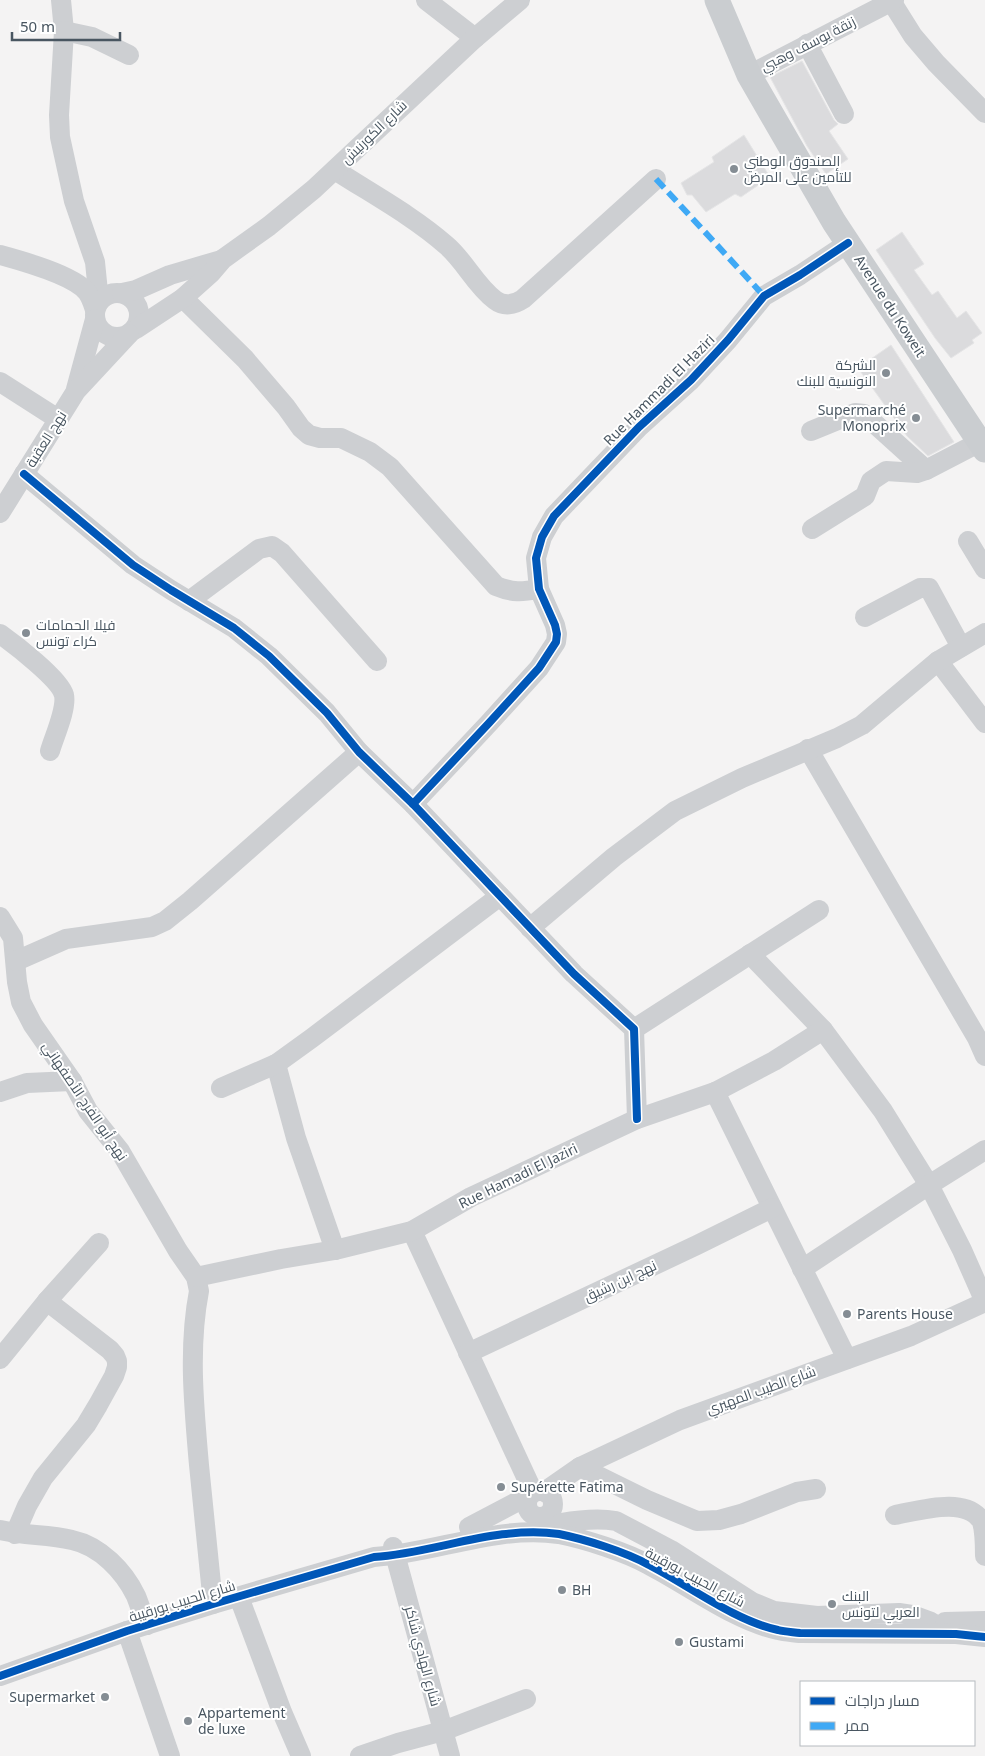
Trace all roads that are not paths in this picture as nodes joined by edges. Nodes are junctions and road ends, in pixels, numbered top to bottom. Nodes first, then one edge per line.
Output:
1 (61, 0) edge
2 (426, 0) edge
3 (520, 0) edge
4 (717, 0) edge
5 (892, 1) edge
6 (64, 31) junction
7 (475, 38) junction
8 (807, 44) junction
9 (129, 55) dead end
10 (749, 74) junction
11 (985, 113) edge
12 (844, 114) dead end
13 (335, 170) junction
14 (656, 179) dead end
15 (848, 242) junction
16 (0, 255) edge
17 (223, 259) junction
18 (183, 298) junction
19 (105, 304) junction
20 (132, 332) junction
21 (0, 382) edge
22 (76, 390) junction
23 (58, 419) junction
24 (811, 432) dead end
25 (982, 446) edge
26 (926, 470) junction
27 (24, 474) junction
28 (0, 513) edge
29 (812, 529) dead end
30 (968, 542) dead end
31 (985, 569) edge
32 (539, 589) junction
33 (188, 601) junction
34 (865, 617) dead end
35 (985, 633) edge
36 (0, 634) edge
37 (960, 646) junction
38 (377, 661) dead end
39 (938, 661) junction
40 (985, 723) edge
41 (808, 749) junction
42 (50, 751) dead end
43 (358, 752) junction
44 (413, 804) junction
45 (500, 896) junction
46 (819, 910) dead end
47 (0, 917) edge
48 (530, 928) junction
49 (750, 954) junction
50 (16, 961) junction
51 (634, 1029) junction
52 (823, 1030) junction
53 (982, 1042) edge
54 (276, 1064) junction
55 (72, 1081) junction
56 (221, 1088) dead end
57 (0, 1092) edge
58 (715, 1092) junction
59 (637, 1119) junction
60 (985, 1150) edge
61 (929, 1185) junction
62 (772, 1208) junction
63 (412, 1231) junction
64 (99, 1243) dead end
65 (335, 1250) junction
66 (802, 1270) junction
67 (196, 1277) junction
68 (47, 1301) junction
69 (985, 1302) edge
70 (468, 1353) junction
71 (0, 1359) edge
72 (847, 1359) junction
73 (580, 1467) junction
74 (816, 1489) dead end
75 (536, 1493) junction
76 (895, 1515) dead end
77 (544, 1524) junction
78 (469, 1527) junction
79 (7, 1532) edge
80 (395, 1551) junction
81 (985, 1556) edge
82 (239, 1597) junction
83 (213, 1604) junction
84 (985, 1621) edge
85 (801, 1623) junction
86 (147, 1625) junction
87 (127, 1631) junction
88 (985, 1637) edge
89 (0, 1676) edge
90 (526, 1699) dead end
91 (443, 1731) junction
92 (170, 1756) edge
93 (301, 1756) edge
94 (360, 1756) edge
95 (450, 1756) edge

1 - 6 street
2 - 7 street
3 - 7 street, شارع الكورنيش
4 - 10 main road, Avenue du Koweit
5 - 8 street, زنقة يوسف وهبي
5 - 11 street
6 - 9 street
6 - 19 street
7 - 13 street, شارع الكورنيش
8 - 10 street, زنقة يوسف وهبي
8 - 12 street
10 - 15 main road, Avenue du Koweit
13 - 14 street
13 - 17 street, شارع الكورنيش
15 - 25 main road, Avenue du Koweit
15 - 32 street, Rue Hammadi El Haziri
16 - 19 street
17 - 18 street
17 - 19 street
18 - 20 street
18 - 32 street
19 - 20 street
19 - 20 street
19 - 22 street
20 - 22 street
21 - 23 street
22 - 23 street, نهج العقبة
23 - 27 street, نهج العقبة
24 - 26 street
25 - 26 street
26 - 29 street
27 - 28 street, نهج العقبة
27 - 33 street
30 - 31 street
32 - 44 street, Rue Hammadi El Haziri
33 - 38 street
33 - 43 street
34 - 37 street
35 - 37 street
36 - 42 street
37 - 39 street
39 - 40 street
39 - 41 street
41 - 48 street
41 - 53 street
43 - 44 street
43 - 50 street
44 - 45 street
45 - 48 street
45 - 54 street
46 - 49 street
47 - 50 street, نهج أبو الفرج الأصفهاني
48 - 51 street
49 - 51 street
49 - 52 street
50 - 55 street, نهج أبو الفرج الأصفهاني
51 - 59 street
52 - 58 street, Rue Hamadi El Jaziri
52 - 61 street
54 - 56 street
54 - 65 street
55 - 57 street
55 - 67 street, نهج أبو الفرج الأصفهاني
58 - 59 street, Rue Hamadi El Jaziri
58 - 62 street
59 - 63 street, Rue Hamadi El Jaziri
60 - 61 street
61 - 66 street
61 - 69 street
62 - 66 street
62 - 70 street, نهج ابن رشيق
63 - 65 street, Rue Hamadi El Jaziri
63 - 70 street
64 - 68 street
65 - 67 street, Rue Hamadi El Jaziri
66 - 72 street
67 - 83 street
68 - 71 street
68 - 79 street
69 - 72 street, شارع الطيب المهيري
70 - 75 street
72 - 73 street, شارع الطيب المهيري
73 - 74 street
73 - 75 street, شارع الطيب المهيري
75 - 77 street
75 - 78 street, شارع الحبيب بورقيبة
76 - 81 street
77 - 78 street, شارع الحبيب بورقيبة
77 - 80 street, شارع الحبيب بورقيبة
77 - 85 street, شارع الحبيب بورقيبة
77 - 85 street, شارع الحبيب بورقيبة
78 - 80 street, شارع الحبيب بورقيبة
79 - 86 street
80 - 82 street, شارع الحبيب بورقيبة
80 - 91 street, شارع الهادي شاكر
82 - 83 street, شارع الحبيب بورقيبة
82 - 93 street
83 - 86 street, شارع الحبيب بورقيبة
84 - 85 street, شارع الحبيب بورقيبة
85 - 88 street, شارع الحبيب بورقيبة
86 - 87 street, شارع الحبيب بورقيبة
87 - 89 street, شارع الحبيب بورقيبة
87 - 92 street
90 - 91 street
91 - 94 street
91 - 95 street, شارع الهادي شاكر

